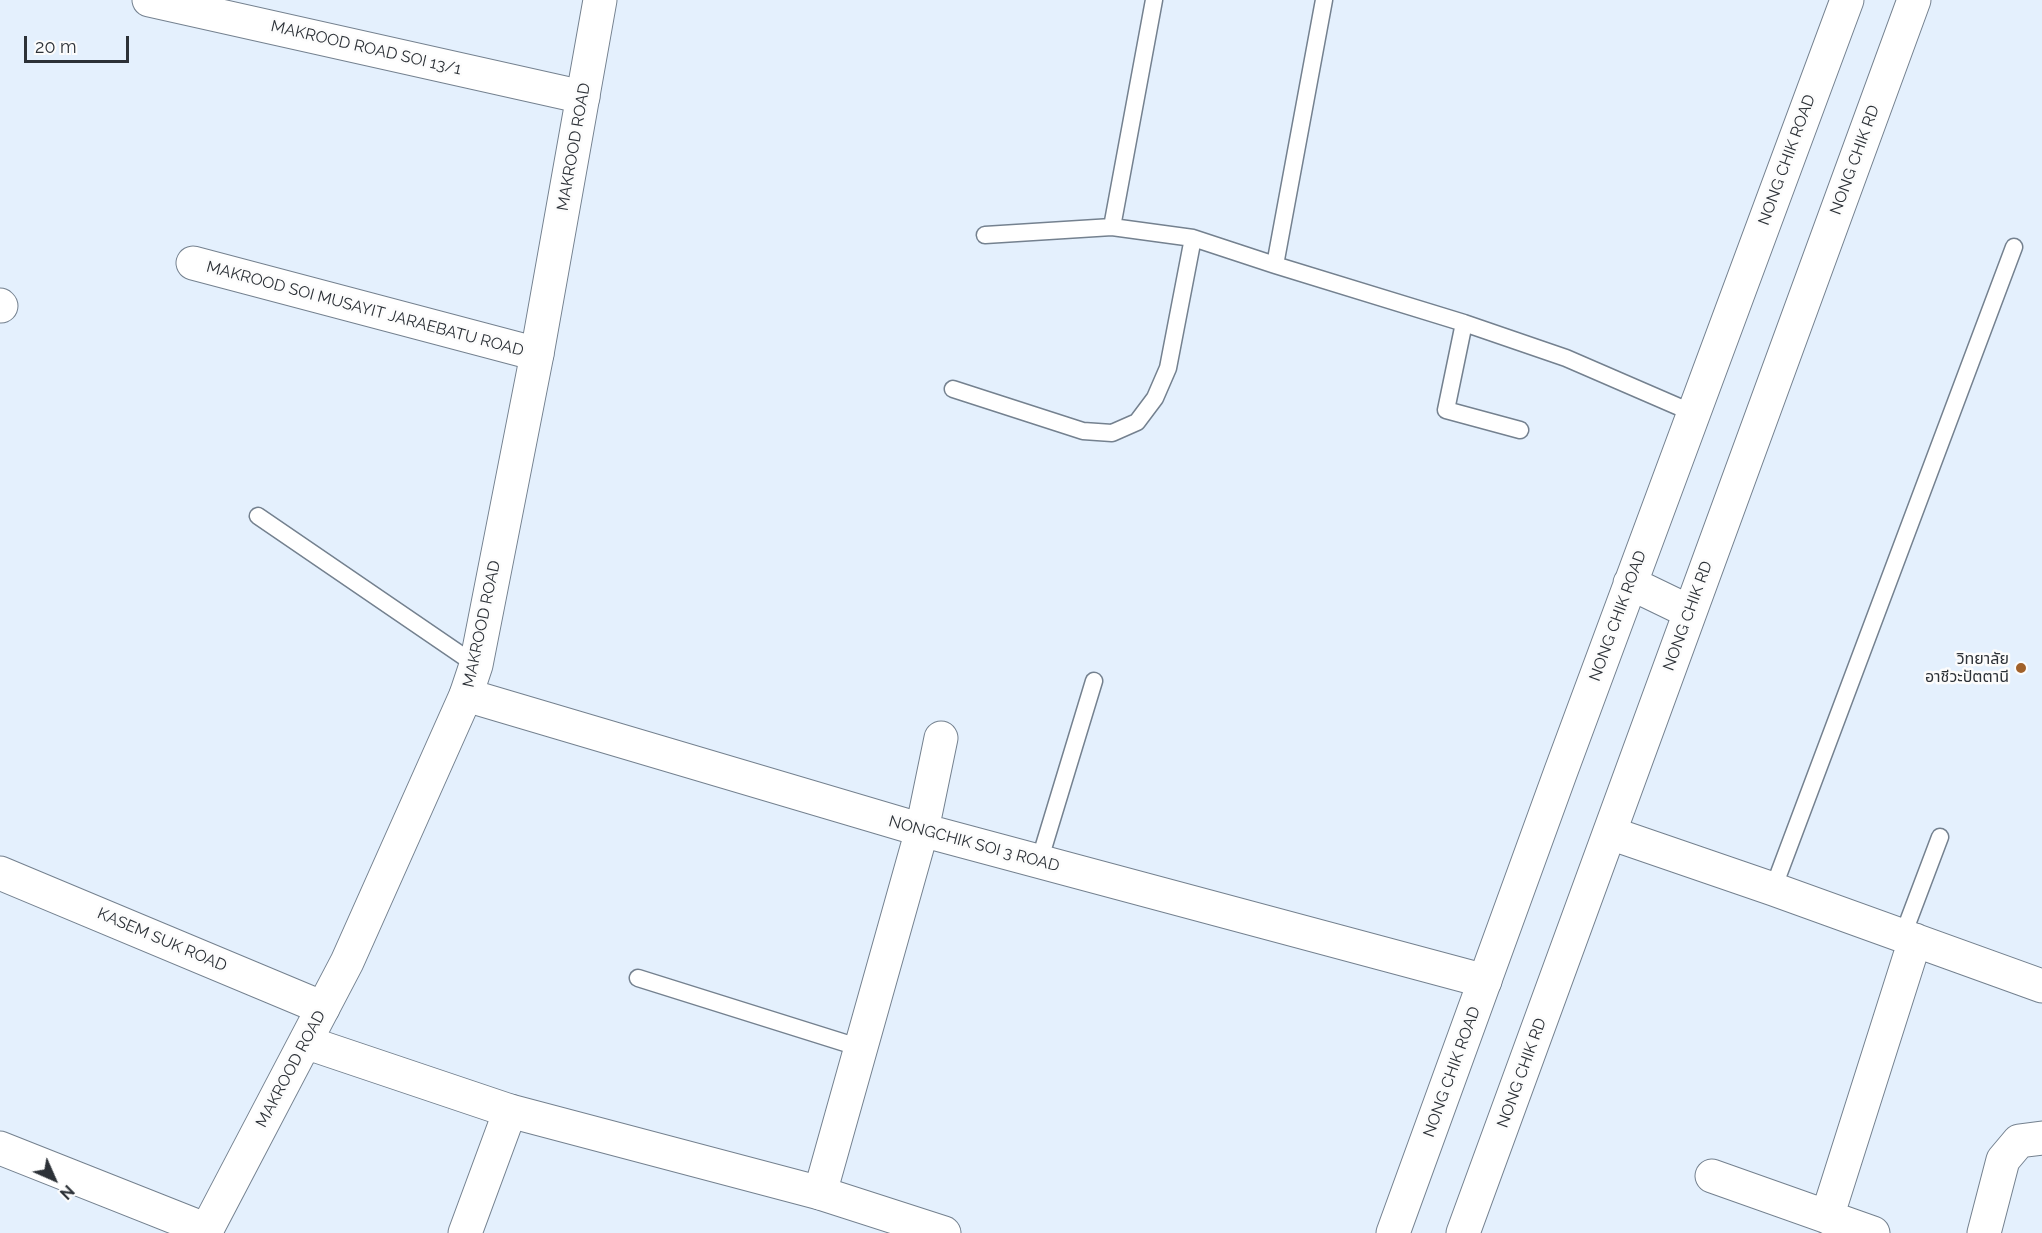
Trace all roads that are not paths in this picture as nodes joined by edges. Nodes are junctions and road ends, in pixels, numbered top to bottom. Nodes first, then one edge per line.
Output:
1 (149, 0) edge
2 (600, 0) edge
3 (1154, 0) edge
4 (1324, 0) edge
5 (1847, 0) edge
6 (1914, 0) edge
7 (583, 97) junction
8 (1112, 227) junction
9 (985, 235) dead end
10 (1192, 238) junction
11 (2014, 248) dead end
12 (193, 263) dead end
13 (1275, 265) junction
14 (1464, 323) junction
15 (537, 354) junction
16 (953, 389) dead end
17 (1693, 413) junction
18 (1520, 430) dead end
19 (258, 516) dead end
20 (1630, 583) junction
21 (1690, 612) junction
22 (471, 680) junction
23 (1094, 681) dead end
24 (941, 738) dead end
25 (922, 830) junction
26 (1610, 833) junction
27 (1941, 837) dead end
28 (1039, 862) junction
29 (0, 873) edge
30 (1773, 889) junction
31 (1909, 938) junction
32 (638, 978) dead end
33 (1485, 981) junction
34 (2042, 986) edge
35 (323, 1008) junction
36 (305, 1042) junction
37 (861, 1048) junction
38 (510, 1111) junction
39 (2042, 1138) edge
40 (0, 1148) edge
41 (1712, 1176) dead end
42 (820, 1193) junction
43 (1827, 1217) junction
44 (905, 1227) edge
45 (206, 1232) edge
46 (465, 1233) edge
47 (944, 1233) edge
48 (1394, 1233) edge
49 (1463, 1233) edge
50 (1873, 1233) edge
51 (1984, 1233) edge

1 - 7 street, MAKROOD ROAD SOI 13/1
2 - 7 street, MAKROOD ROAD
3 - 8 lane
4 - 13 lane
5 - 17 street, NONG CHIK ROAD
6 - 21 street, NONG CHIK RD
7 - 15 street, MAKROOD ROAD
8 - 9 lane
8 - 10 lane
10 - 13 lane
10 - 16 lane
11 - 30 lane
12 - 15 street, MAKROOD SOI MUSAYIT JARAEBATU ROAD
13 - 14 lane
14 - 17 lane
14 - 18 lane
15 - 22 street, MAKROOD ROAD
17 - 20 street, NONG CHIK ROAD
19 - 22 lane
20 - 21 street
20 - 33 street, NONG CHIK ROAD
21 - 26 street, NONG CHIK RD
22 - 25 street, NONGCHIK SOI 3 ROAD
22 - 35 street, MAKROOD ROAD
23 - 28 lane
24 - 25 street
25 - 28 street, NONGCHIK SOI 3 ROAD
25 - 37 street
26 - 30 street
26 - 49 street, NONG CHIK RD
27 - 31 lane
28 - 33 street, NONGCHIK SOI 3 ROAD
29 - 35 street, KASEM SUK ROAD
30 - 31 street
31 - 34 street
31 - 43 street
32 - 37 lane
33 - 48 street, NONG CHIK ROAD
35 - 36 street, MAKROOD ROAD
36 - 38 street
36 - 45 street, MAKROOD ROAD
37 - 42 street
38 - 42 street
38 - 46 street
39 - 51 street
40 - 45 street
41 - 43 street
42 - 44 street
43 - 50 street
44 - 47 street

